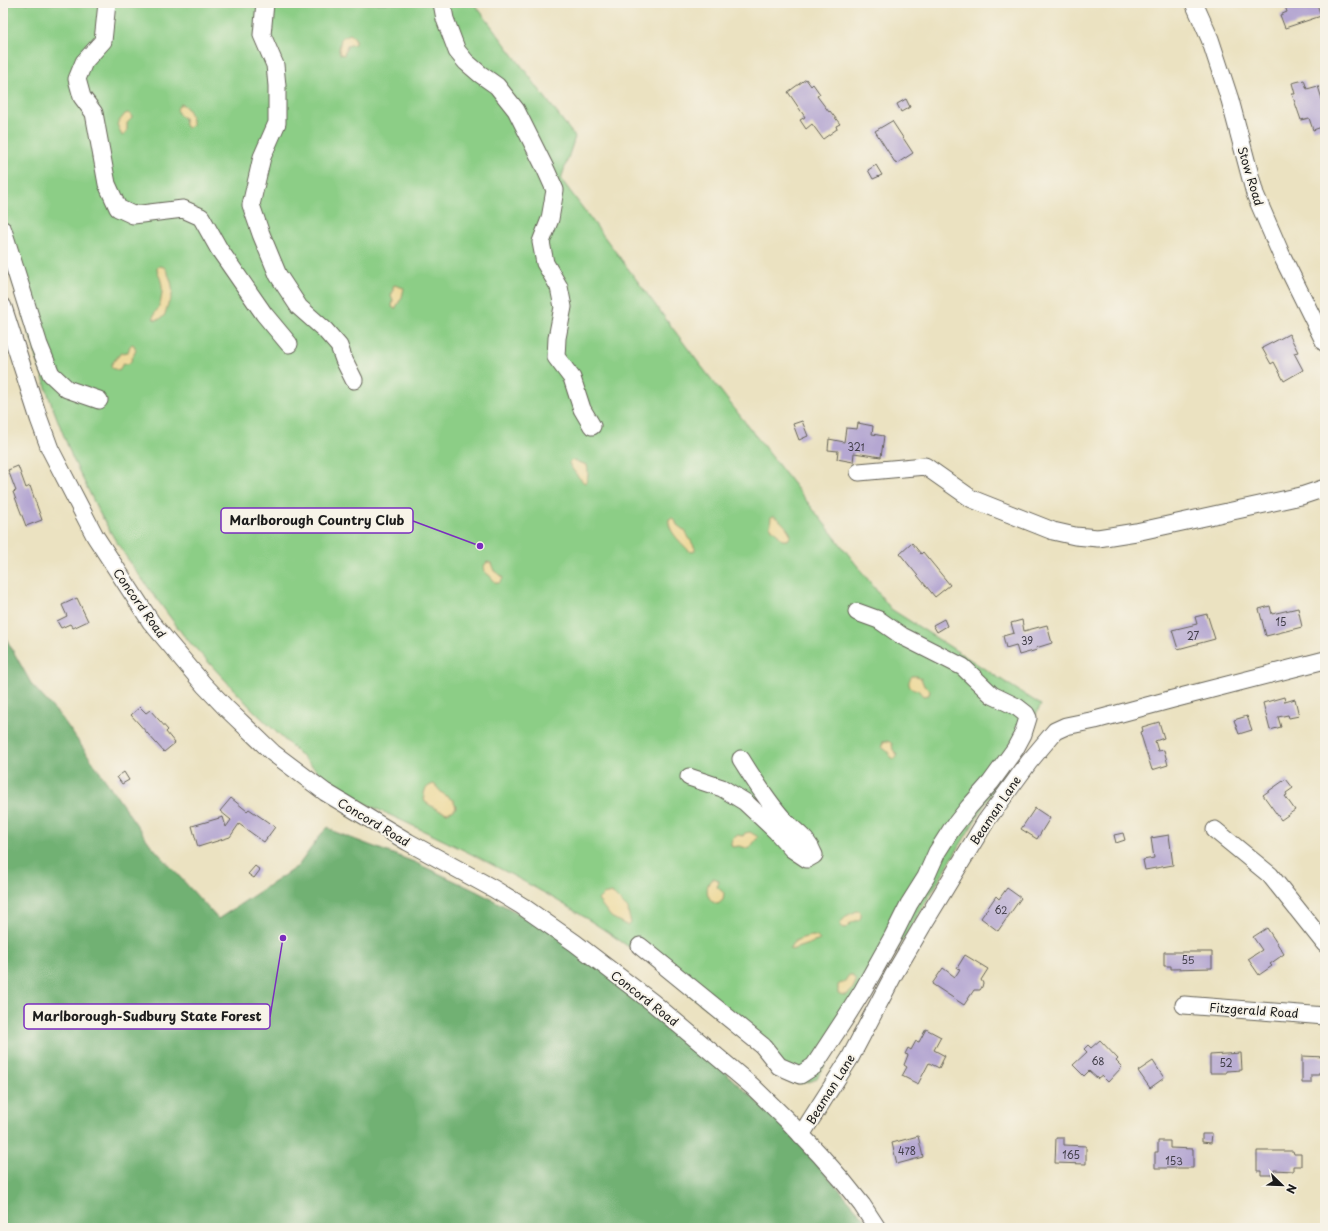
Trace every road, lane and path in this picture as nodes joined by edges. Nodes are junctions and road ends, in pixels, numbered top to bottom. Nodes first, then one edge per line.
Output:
1 (107, 3) edge
2 (264, 3) edge
3 (442, 3) edge
4 (1194, 3) edge
5 (3, 230) edge
6 (3, 307) edge
7 (1325, 343) edge
8 (289, 344) dead end
9 (354, 380) dead end
10 (99, 400) dead end
11 (592, 426) dead end
12 (859, 472) dead end
13 (1325, 488) edge
14 (857, 612) dead end
15 (1325, 660) edge
16 (741, 759) dead end
17 (688, 777) dead end
18 (1215, 830) dead end
19 (1325, 944) edge
20 (640, 946) dead end
21 (1184, 1005) dead end
22 (1325, 1016) edge
23 (802, 1135) junction
24 (877, 1228) edge

1 - 8 street
2 - 9 street
3 - 11 street
4 - 7 street, Stow Road
5 - 10 street
6 - 23 street, Concord Road
12 - 13 street
14 - 20 street
15 - 23 street, Beaman Lane
16 - 17 street
18 - 19 street
21 - 22 street, Fitzgerald Road
23 - 24 street, Concord Road

